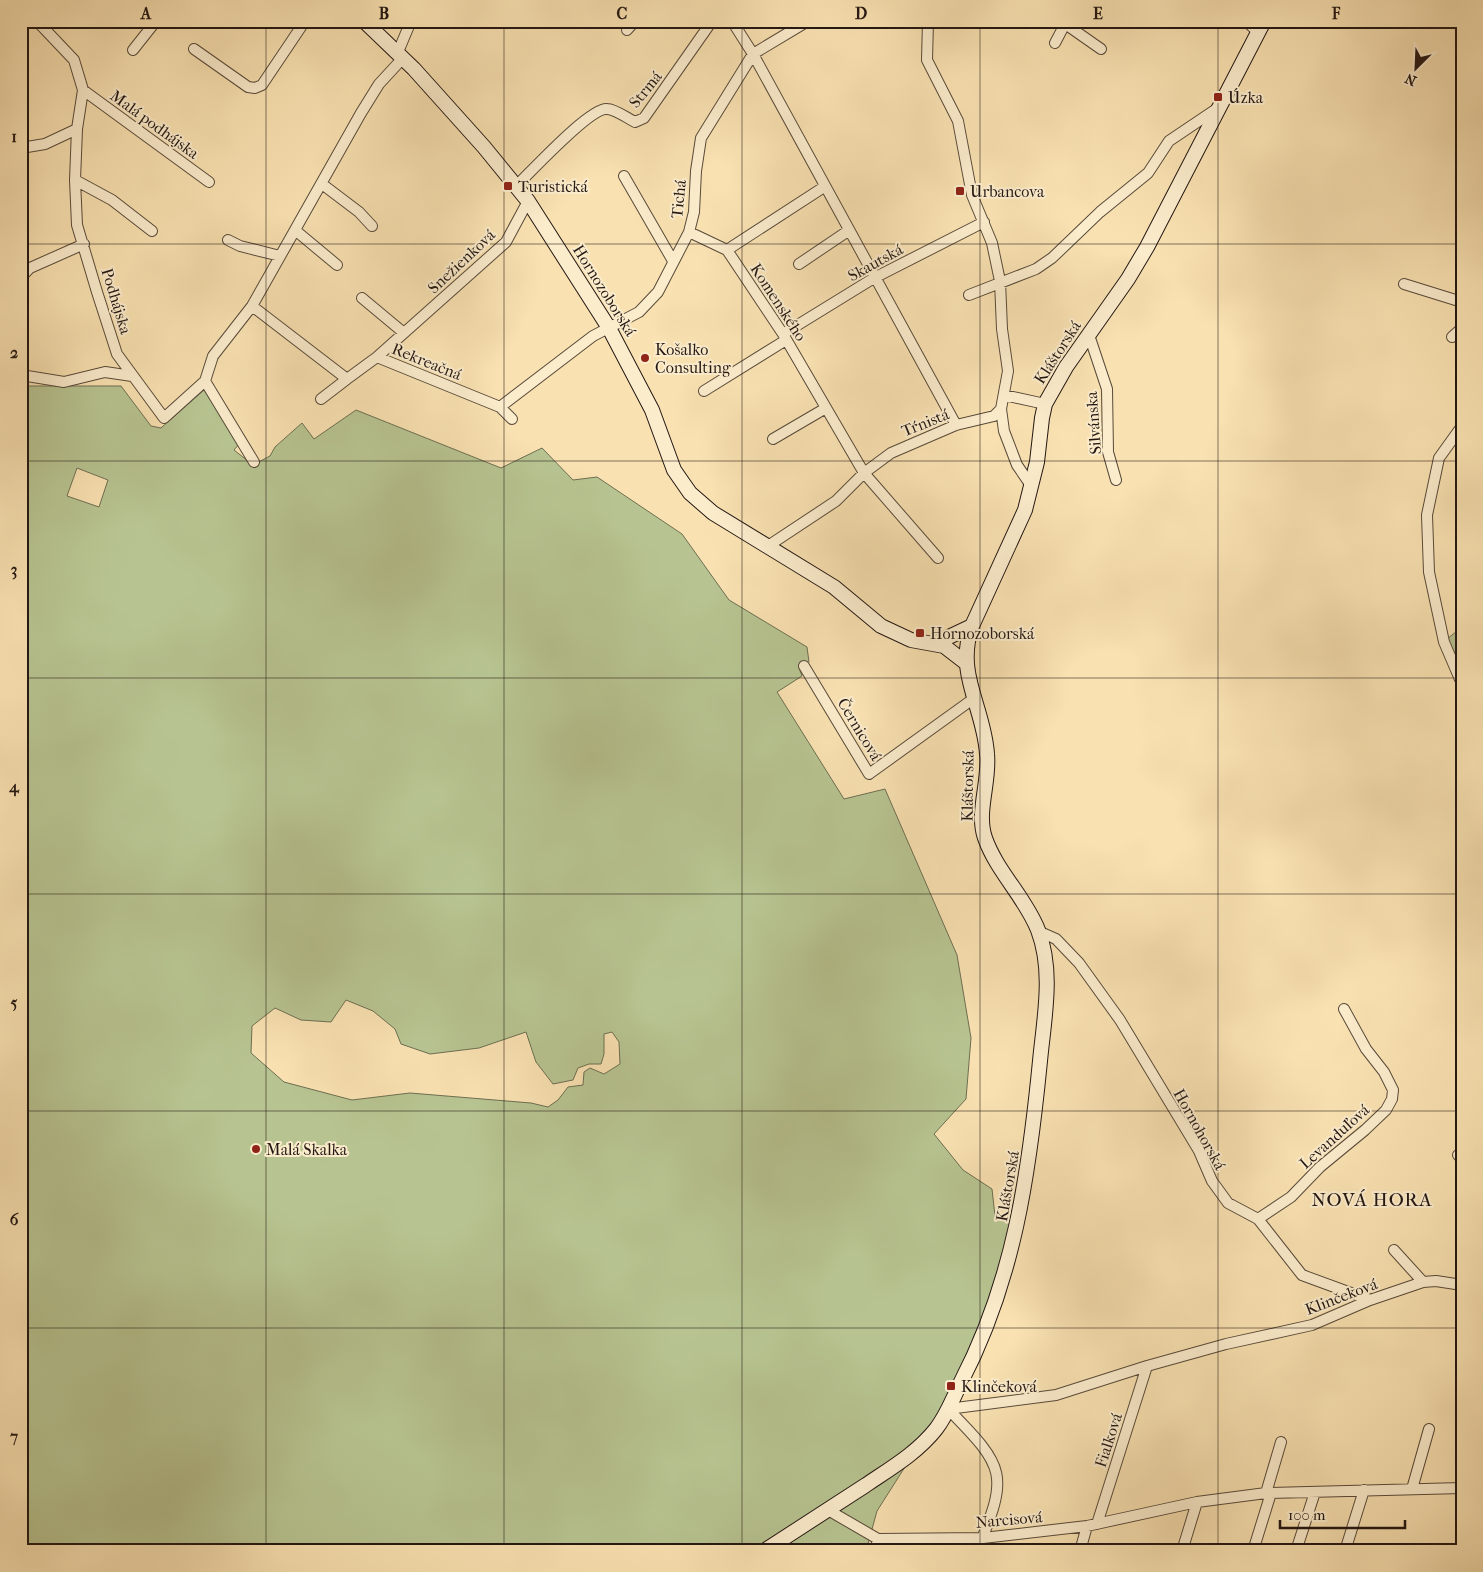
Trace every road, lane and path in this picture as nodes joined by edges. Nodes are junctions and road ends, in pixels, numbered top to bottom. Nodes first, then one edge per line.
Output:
1 (36, 21) edge
2 (156, 21) edge
3 (305, 21) edge
4 (364, 21) edge
5 (411, 21) edge
6 (635, 21) edge
7 (712, 21) edge
8 (732, 21) edge
9 (808, 21) edge
10 (928, 21) edge
11 (1246, 21) edge
12 (1063, 23) edge
13 (1261, 27) edge
14 (627, 30) dead end
15 (1054, 44) dead end
16 (194, 49) dead end
17 (1101, 49) dead end
18 (133, 50) dead end
19 (752, 54) junction
20 (401, 55) junction
21 (83, 90) junction
22 (1221, 106) junction
23 (77, 130) junction
24 (21, 148) edge
25 (624, 176) dead end
26 (74, 180) junction
27 (209, 182) dead end
28 (322, 184) junction
29 (515, 187) junction
30 (824, 187) junction
31 (528, 201) junction
32 (984, 222) junction
33 (372, 226) dead end
34 (295, 230) junction
35 (152, 231) dead end
36 (848, 231) junction
37 (689, 232) junction
38 (228, 240) dead end
39 (84, 244) junction
40 (727, 250) junction
41 (280, 256) junction
42 (673, 261) junction
43 (799, 264) dead end
44 (337, 265) dead end
45 (21, 277) edge
46 (874, 278) junction
47 (1000, 281) junction
48 (1404, 284) dead end
49 (969, 295) dead end
50 (362, 298) dead end
51 (1462, 302) edge
52 (252, 306) junction
53 (609, 328) junction
54 (1462, 328) edge
55 (404, 333) junction
56 (1089, 335) junction
57 (785, 337) junction
58 (1452, 337) dead end
59 (378, 357) junction
60 (21, 375) edge
61 (132, 376) junction
62 (347, 379) junction
63 (205, 381) junction
64 (704, 391) dead end
65 (1004, 395) junction
66 (321, 399) dead end
67 (1045, 404) junction
68 (500, 407) junction
69 (826, 408) junction
70 (1002, 409) junction
71 (512, 419) dead end
72 (956, 425) junction
73 (1462, 426) edge
74 (773, 439) dead end
75 (254, 462) dead end
76 (864, 473) junction
77 (1116, 480) dead end
78 (1032, 487) junction
79 (768, 546) junction
80 (938, 558) dead end
81 (972, 626) junction
82 (936, 643) junction
83 (966, 663) junction
84 (804, 666) dead end
85 (1462, 684) edge
86 (974, 699) junction
87 (1038, 930) junction
88 (1344, 1009) dead end
89 (1258, 1219) junction
90 (1394, 1250) dead end
91 (1423, 1282) junction
92 (1462, 1285) edge
93 (1370, 1300) junction
94 (1147, 1366) junction
95 (948, 1409) junction
96 (1429, 1429) dead end
97 (1281, 1442) dead end
98 (1462, 1488) edge
99 (1412, 1489) junction
100 (1364, 1490) junction
101 (1315, 1492) junction
102 (1268, 1493) junction
103 (1197, 1502) junction
104 (828, 1510) junction
105 (1092, 1525) junction
106 (983, 1538) junction
107 (878, 1539) junction
108 (764, 1551) edge
109 (875, 1551) edge
110 (977, 1551) edge
111 (1080, 1551) edge
112 (1182, 1551) edge
113 (1253, 1551) edge
114 (1296, 1551) edge
115 (1345, 1551) edge

1 - 21 street, Podhájska
2 - 18 street
3 - 16 street
4 - 20 street, Hornozoborská
5 - 20 street
6 - 14 street
7 - 29 street, Strmá
8 - 19 street
9 - 19 street
10 - 32 street
11 - 13 street, Kláštorská
12 - 15 street
12 - 17 street
13 - 22 street, Kláštorská
19 - 30 street
19 - 37 street, Tichá
20 - 28 street
20 - 29 street, Hornozoborská
21 - 23 street, Podhájska
21 - 27 street, Malá podhájska
22 - 47 street
22 - 56 street, Kláštorská
23 - 24 street
23 - 26 street, Podhájska
25 - 42 street
26 - 35 street
26 - 39 street, Podhájska
28 - 33 street
28 - 34 street
29 - 31 street, Hornozoborská
30 - 36 street
30 - 40 street
31 - 53 street, Hornozoborská
31 - 55 street, Snežienková
32 - 46 street, Skautská
32 - 47 street
34 - 41 street
34 - 44 street
36 - 43 street
36 - 46 street
37 - 40 street
37 - 42 street, Tichá
38 - 41 street
39 - 45 street
39 - 61 street, Podhájska
40 - 57 street, Komenského
41 - 52 street
42 - 53 street, Tichá
46 - 57 street, Skautská
46 - 72 street
47 - 49 street
47 - 65 street
48 - 51 street
50 - 55 street
52 - 62 street
52 - 63 street
53 - 68 street
53 - 79 street, Hornozoborská
54 - 58 street
55 - 59 street, Snežienková
56 - 67 street, Kláštorská
56 - 77 street, Silvánska
57 - 64 street, Skautská
57 - 69 street, Komenského
59 - 62 street, Rekreačná
59 - 68 street, Rekreačná
60 - 61 street
61 - 63 street, Podhájska
62 - 66 street, Rekreačná
63 - 75 street
65 - 67 street
65 - 70 street
67 - 78 street, Kláštorská
68 - 71 street, Rekreačná
69 - 74 street
69 - 76 street, Komenského
70 - 72 street, Tŕnistá
70 - 78 street
72 - 76 street, Tŕnistá
73 - 85 street
76 - 79 street, Tŕnistá
76 - 80 street
78 - 81 street, Kláštorská
79 - 82 street, Hornozoborská
81 - 82 street
81 - 83 street, Kláštorská
82 - 83 street, Hornozoborská
83 - 86 street, Kláštorská
84 - 86 street, Černicová
86 - 87 street, Kláštorská
87 - 89 street, Hornohorská
87 - 95 street, Kláštorská
88 - 89 street, Levanduľová
89 - 93 street, Hornohorská
90 - 91 street
91 - 92 street, Klinčeková
91 - 93 street, Klinčeková
93 - 94 street, Klinčeková
94 - 95 street, Klinčeková
94 - 105 street, Fialková
95 - 104 street, Kláštorská
95 - 106 street
96 - 99 street
97 - 102 street
98 - 99 street, Narcisová
99 - 100 street, Narcisová
100 - 101 street, Narcisová
100 - 115 street
101 - 102 street, Narcisová
101 - 114 street
102 - 103 street, Narcisová
102 - 113 street
103 - 105 street, Narcisová
103 - 112 street
104 - 107 street
104 - 108 street, Kláštorská
105 - 106 street, Narcisová
105 - 111 street, Fialková
106 - 107 street, Narcisová
106 - 110 street
107 - 109 street

